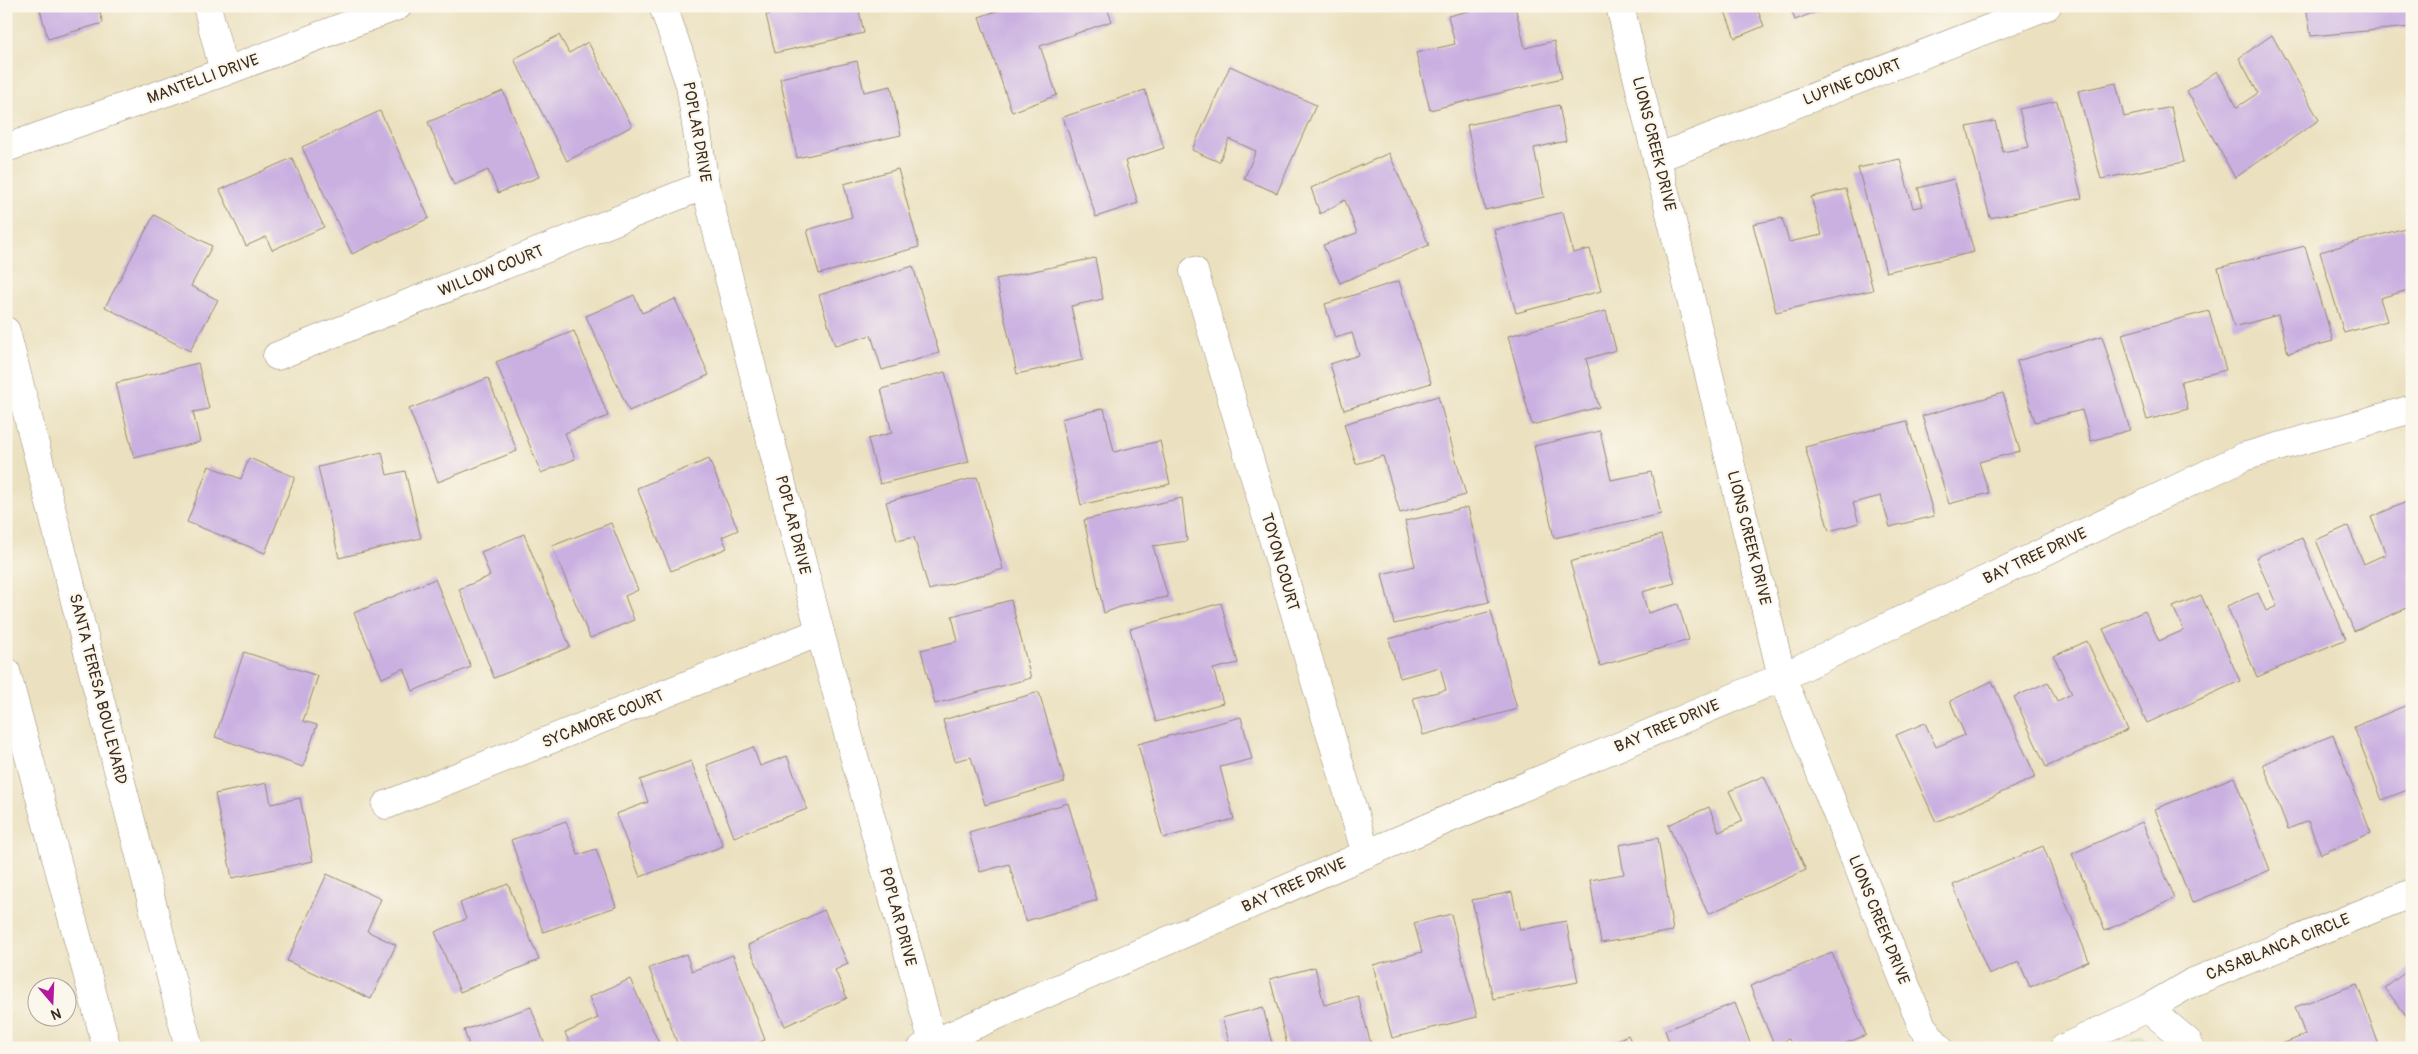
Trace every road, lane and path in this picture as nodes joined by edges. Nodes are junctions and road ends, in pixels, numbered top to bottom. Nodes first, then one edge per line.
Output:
1 (207, 6) edge
2 (398, 6) edge
3 (664, 6) edge
4 (1620, 6) edge
5 (2047, 6) edge
6 (224, 72) junction
7 (6, 148) edge
8 (1657, 158) junction
9 (706, 185) junction
10 (1194, 270) dead end
11 (6, 331) edge
12 (277, 356) dead end
13 (2412, 409) edge
14 (820, 632) junction
15 (6, 671) edge
16 (1782, 677) junction
17 (386, 805) dead end
18 (1366, 854) junction
19 (2412, 893) edge
20 (2148, 1008) junction
21 (928, 1045) edge
22 (107, 1048) edge
23 (189, 1048) edge
24 (1939, 1048) edge
25 (2064, 1048) edge
26 (2190, 1048) edge

1 - 6 street
2 - 6 street, MANTELLI DRIVE
3 - 9 street, POPLAR DRIVE
4 - 8 street, LIONS CREEK DRIVE
5 - 8 street, LUPINE COURT
6 - 7 street, MANTELLI DRIVE
8 - 16 street, LIONS CREEK DRIVE
9 - 12 street, WILLOW COURT
9 - 14 street, POPLAR DRIVE
10 - 18 street, TOYON COURT
11 - 23 street, SANTA TERESA BOULEVARD
13 - 16 street, BAY TREE DRIVE
14 - 17 street, SYCAMORE COURT
14 - 21 street, POPLAR DRIVE
15 - 22 street
16 - 18 street, BAY TREE DRIVE
16 - 24 street, LIONS CREEK DRIVE
18 - 21 street, BAY TREE DRIVE
19 - 20 street, CASABLANCA CIRCLE
20 - 25 street, CASABLANCA CIRCLE
20 - 26 street

